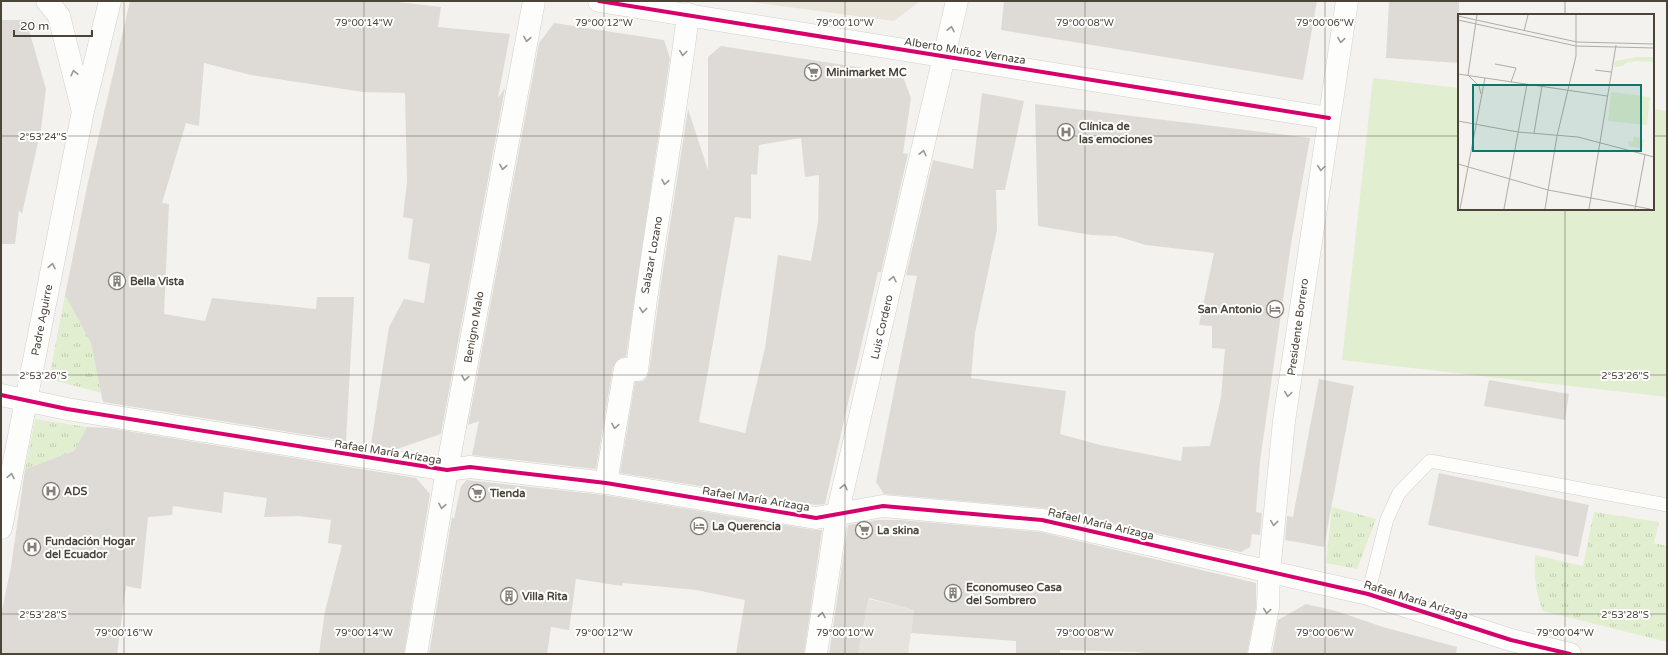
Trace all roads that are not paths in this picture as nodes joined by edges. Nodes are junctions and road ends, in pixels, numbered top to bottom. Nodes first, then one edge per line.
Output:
1 (47, 1) edge
2 (110, 1) edge
3 (534, 1) edge
4 (599, 1) edge
5 (958, 1) edge
6 (1347, 1) edge
7 (688, 14) junction
8 (945, 58) junction
9 (83, 111) junction
10 (1329, 118) junction
11 (1, 395) edge
12 (26, 400) junction
13 (447, 470) junction
14 (606, 483) junction
15 (1667, 505) edge
16 (837, 515) junction
17 (1, 528) edge
18 (1269, 572) junction
19 (1368, 594) junction
20 (416, 654) edge
21 (816, 654) edge
22 (1259, 654) edge
23 (1570, 654) edge

9 -> 1 street, Padre Aguirre
2 - 9 street, Padre Aguirre
3 -> 13 street, Benigno Malo
4 - 7 street, Alberto Muñoz Vernaza
8 -> 5 street, Luis Cordero
6 -> 10 street, Presidente Borrero
7 - 8 street, Alberto Muñoz Vernaza
7 -> 14 street, Salazar Lozano
8 - 10 street, Alberto Muñoz Vernaza
16 -> 8 street, Luis Cordero
12 -> 9 street, Padre Aguirre
10 -> 18 street, Presidente Borrero
11 - 12 street, Rafael María Arízaga
12 - 13 street, Rafael María Arízaga
17 -> 12 street, Padre Aguirre
13 - 14 street, Rafael María Arízaga
13 -> 20 street, Benigno Malo
14 - 16 street, Rafael María Arízaga
15 - 19 lane
16 - 18 street, Rafael María Arízaga
21 -> 16 street, Luis Cordero
18 - 19 street, Rafael María Arízaga
18 -> 22 street, Presidente Borrero
19 - 23 street, Rafael María Arízaga

